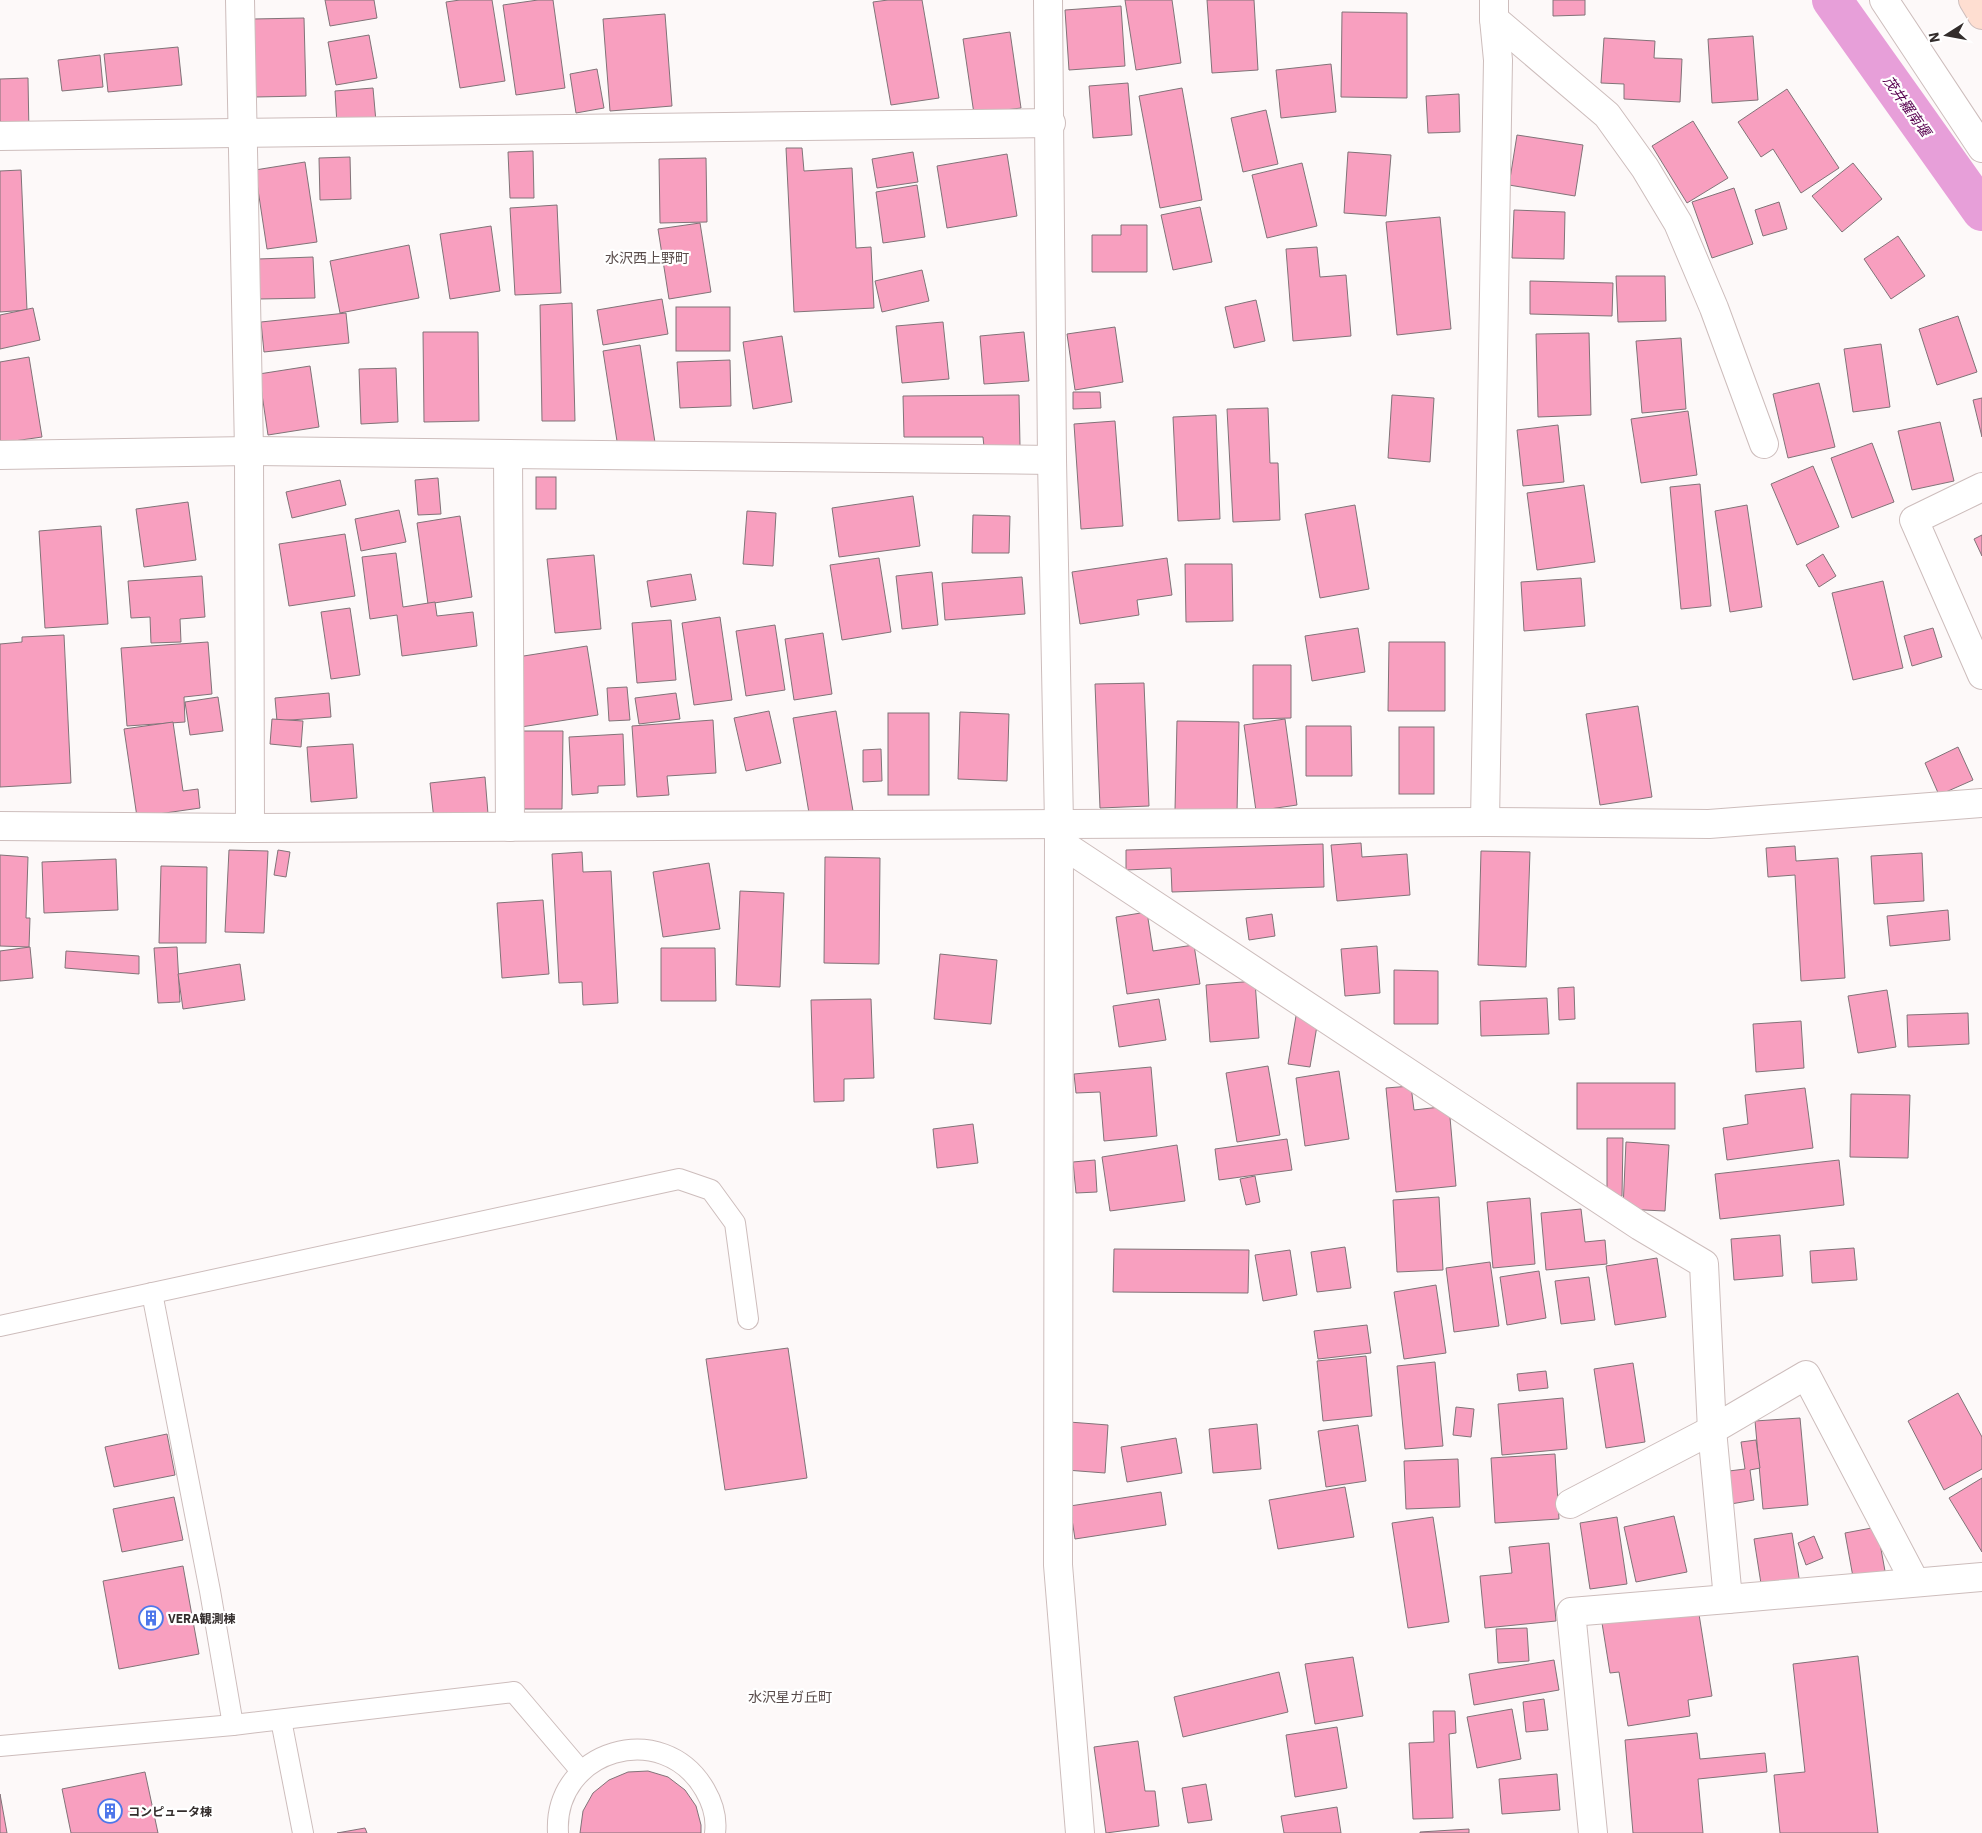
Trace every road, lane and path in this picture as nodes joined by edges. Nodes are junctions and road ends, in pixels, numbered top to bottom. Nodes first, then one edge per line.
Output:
1 (240, 0) edge
2 (1048, 0) edge
3 (1884, 0) edge
4 (1973, 0) edge
5 (1494, 10) edge
6 (1982, 15) edge
7 (1051, 123) junction
8 (243, 134) junction
9 (0, 136) edge
10 (1982, 148) edge
11 (1764, 444) dead end
12 (249, 451) junction
13 (508, 454) junction
14 (0, 455) edge
15 (1052, 460) junction
16 (1982, 487) edge
17 (1982, 675) edge
18 (1982, 803) edge
19 (1485, 822) junction
20 (0, 826) edge
21 (510, 827) junction
22 (250, 828) junction
23 (1059, 833) junction
24 (152, 1293) junction
25 (748, 1319) dead end
26 (0, 1326) edge
27 (1712, 1430) junction
28 (1570, 1504) dead end
29 (1982, 1577) edge
30 (1915, 1582) junction
31 (1728, 1599) junction
32 (281, 1720) junction
33 (233, 1725) junction
34 (0, 1746) edge
35 (580, 1771) junction
36 (303, 1833) edge
37 (558, 1833) edge
38 (715, 1833) edge
39 (1080, 1833) edge
40 (1593, 1833) edge

1 - 8 street
2 - 7 street
3 - 10 street
4 - 6 street
5 - 11 street
5 - 19 street
7 - 8 street
7 - 15 street
8 - 9 street
8 - 12 street
12 - 13 street
12 - 14 street
12 - 22 street
13 - 15 street
13 - 21 street
15 - 23 street
16 - 17 street
18 - 19 street
19 - 23 street
20 - 22 street
21 - 22 street
21 - 23 street
23 - 27 street
23 - 39 street
24 - 25 lane
24 - 26 lane
24 - 33 lane
27 - 28 street
27 - 30 street
27 - 31 street
29 - 30 street
30 - 31 street
31 - 40 street
32 - 33 lane
32 - 35 lane
32 - 36 lane
33 - 34 lane
35 - 37 lane
35 - 38 lane

